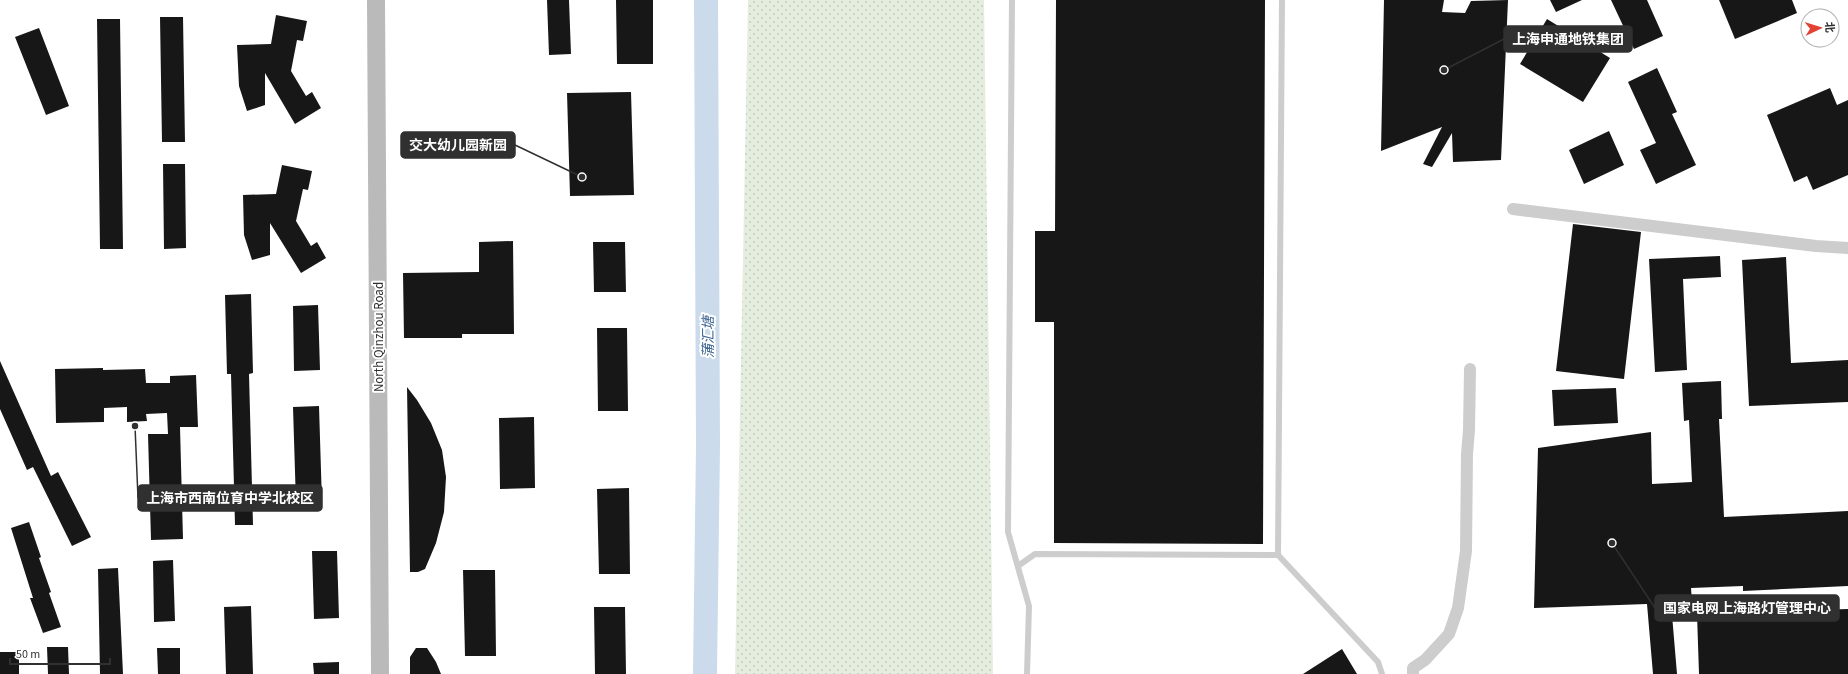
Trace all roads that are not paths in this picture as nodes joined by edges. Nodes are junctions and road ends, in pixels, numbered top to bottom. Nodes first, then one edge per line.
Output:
1 (376, 0) edge
2 (1012, 0) edge
3 (1282, 0) edge
4 (1513, 209) dead end
5 (1848, 248) edge
6 (1470, 369) dead end
7 (1278, 555) junction
8 (1018, 566) junction
9 (380, 674) edge
10 (1027, 674) edge
11 (1382, 674) edge
12 (1413, 674) edge

1 - 9 street, North Qinzhou Road
2 - 8 lane
3 - 7 lane
4 - 5 street
6 - 12 street
7 - 8 lane
7 - 11 lane
8 - 10 lane

